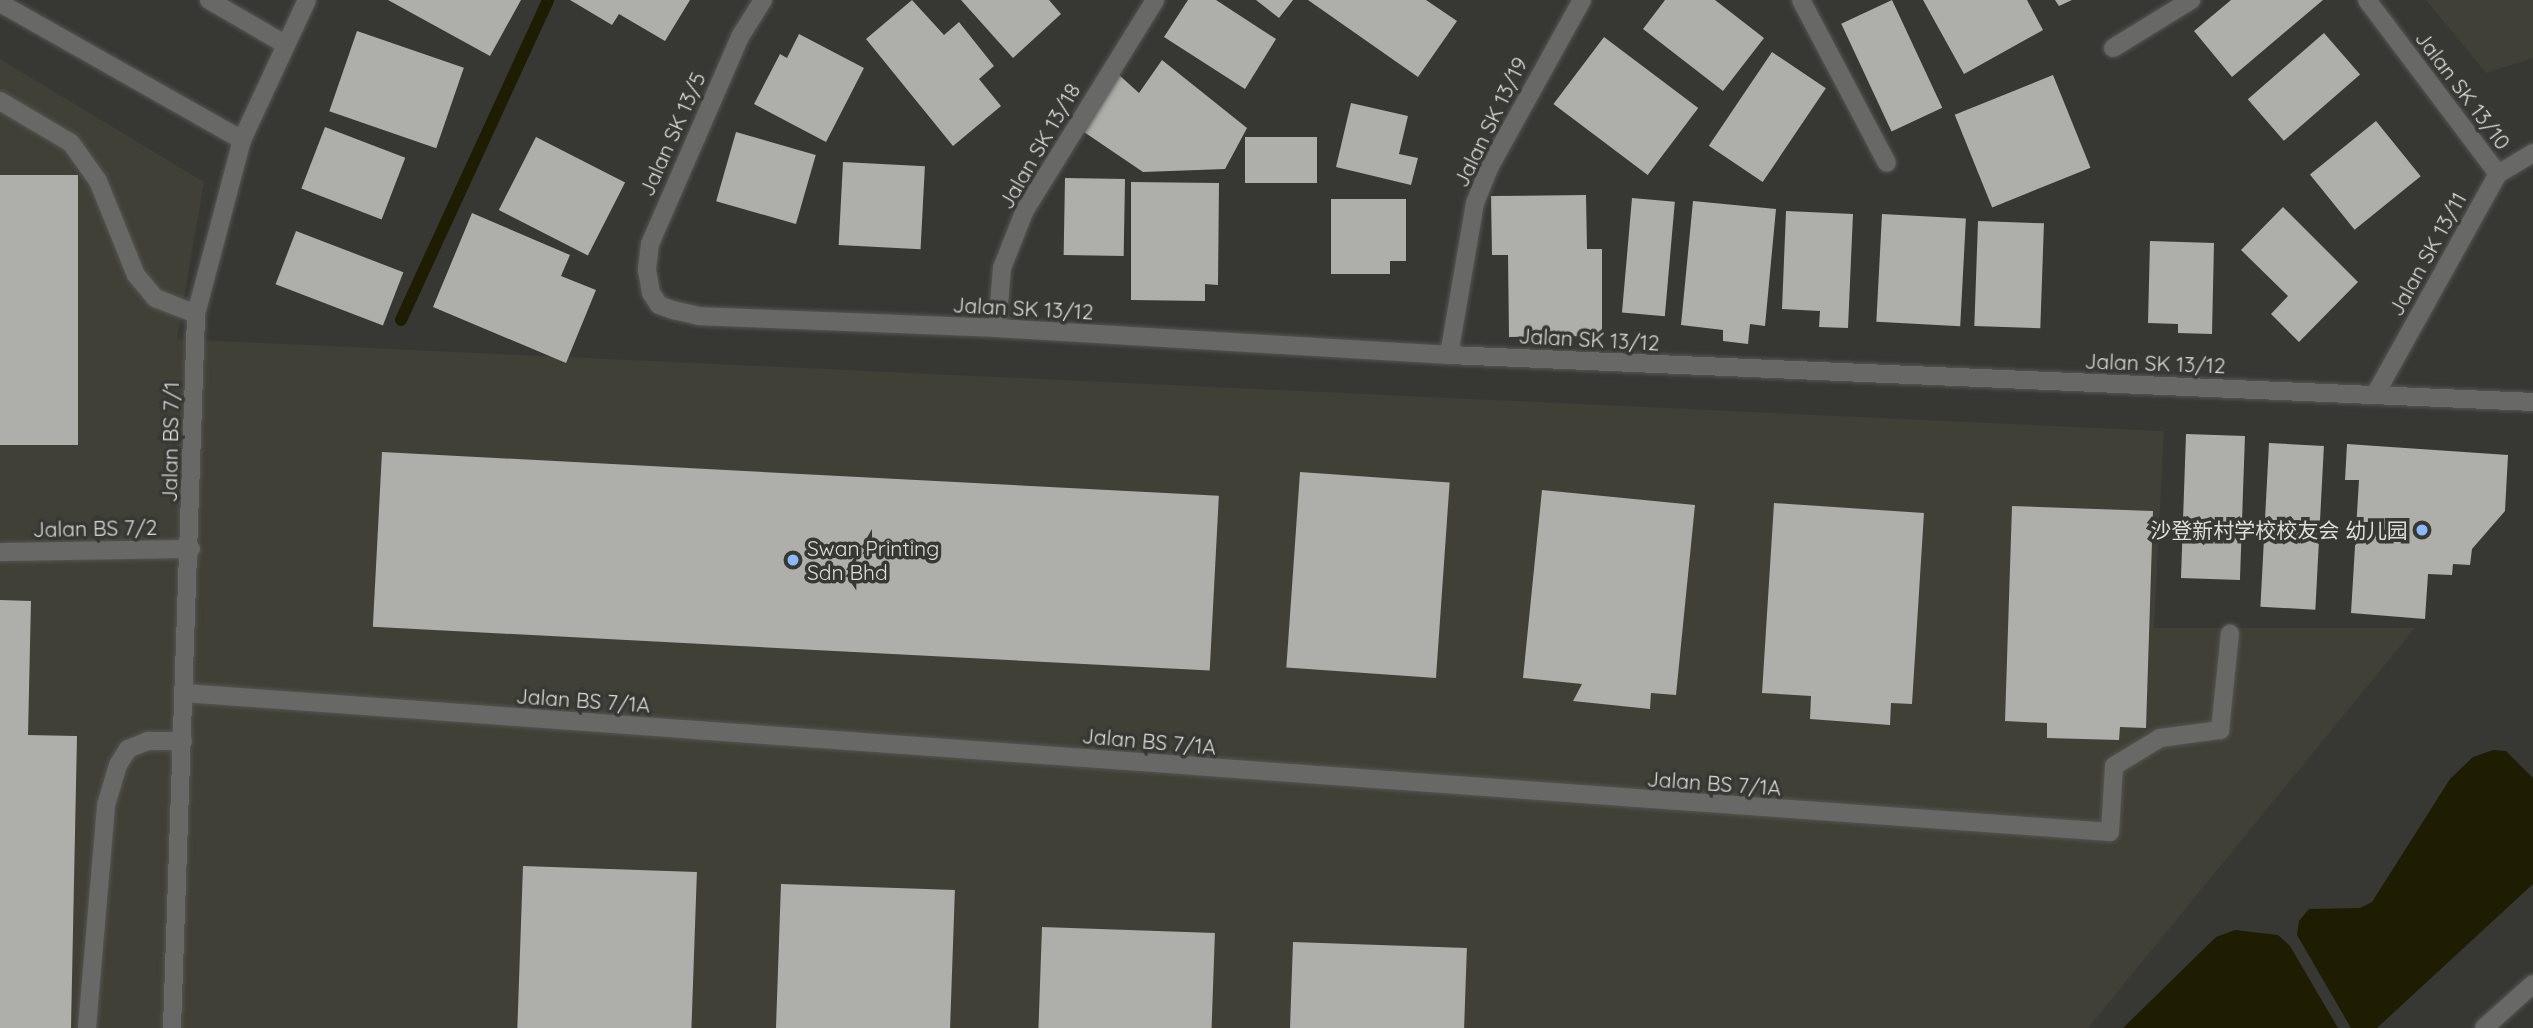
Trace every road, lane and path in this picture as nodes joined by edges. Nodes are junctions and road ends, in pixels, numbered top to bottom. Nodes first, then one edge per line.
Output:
1 (209, 0) edge
2 (307, 0) edge
3 (763, 0) edge
4 (1155, 0) edge
5 (1582, 0) edge
6 (1801, 0) edge
7 (2191, 0) edge
8 (2367, 0) edge
9 (0, 3) edge
10 (284, 43) junction
11 (2113, 48) dead end
12 (0, 101) edge
13 (242, 140) junction
14 (2533, 153) edge
15 (1887, 163) dead end
16 (2498, 174) junction
17 (651, 293) joint
18 (196, 314) junction
19 (997, 328) junction
20 (1449, 355) junction
21 (2375, 393) junction
22 (2533, 402) edge
23 (191, 549) junction
24 (0, 552) edge
25 (2230, 634) dead end
26 (184, 693) junction
27 (183, 741) junction
28 (2533, 984) edge
29 (87, 1028) edge
30 (172, 1028) edge
31 (2484, 1028) edge

1 - 10 street
2 - 10 street, Jalan BS 7/1
3 - 17 street, Jalan SK 13/5
4 - 19 street, Jalan SK 13/18
5 - 20 street, Jalan SK 13/19
6 - 15 street
7 - 11 street
8 - 16 street, Jalan SK 13/10
9 - 13 street
10 - 13 street, Jalan BS 7/1
12 - 18 street
13 - 18 street, Jalan BS 7/1
14 - 16 street, Jalan SK 13/11
16 - 21 street, Jalan SK 13/11
17 - 19 street, Jalan SK 13/12
18 - 23 street, Jalan BS 7/1
19 - 20 street, Jalan SK 13/12
20 - 21 street, Jalan SK 13/12
21 - 22 street, Jalan SK 13/12
23 - 24 street, Jalan BS 7/2
23 - 26 street, Jalan BS 7/1
25 - 26 street, Jalan BS 7/1A
26 - 27 street, Jalan BS 7/1
27 - 29 street
27 - 30 street, Jalan BS 7/1
28 - 31 street

